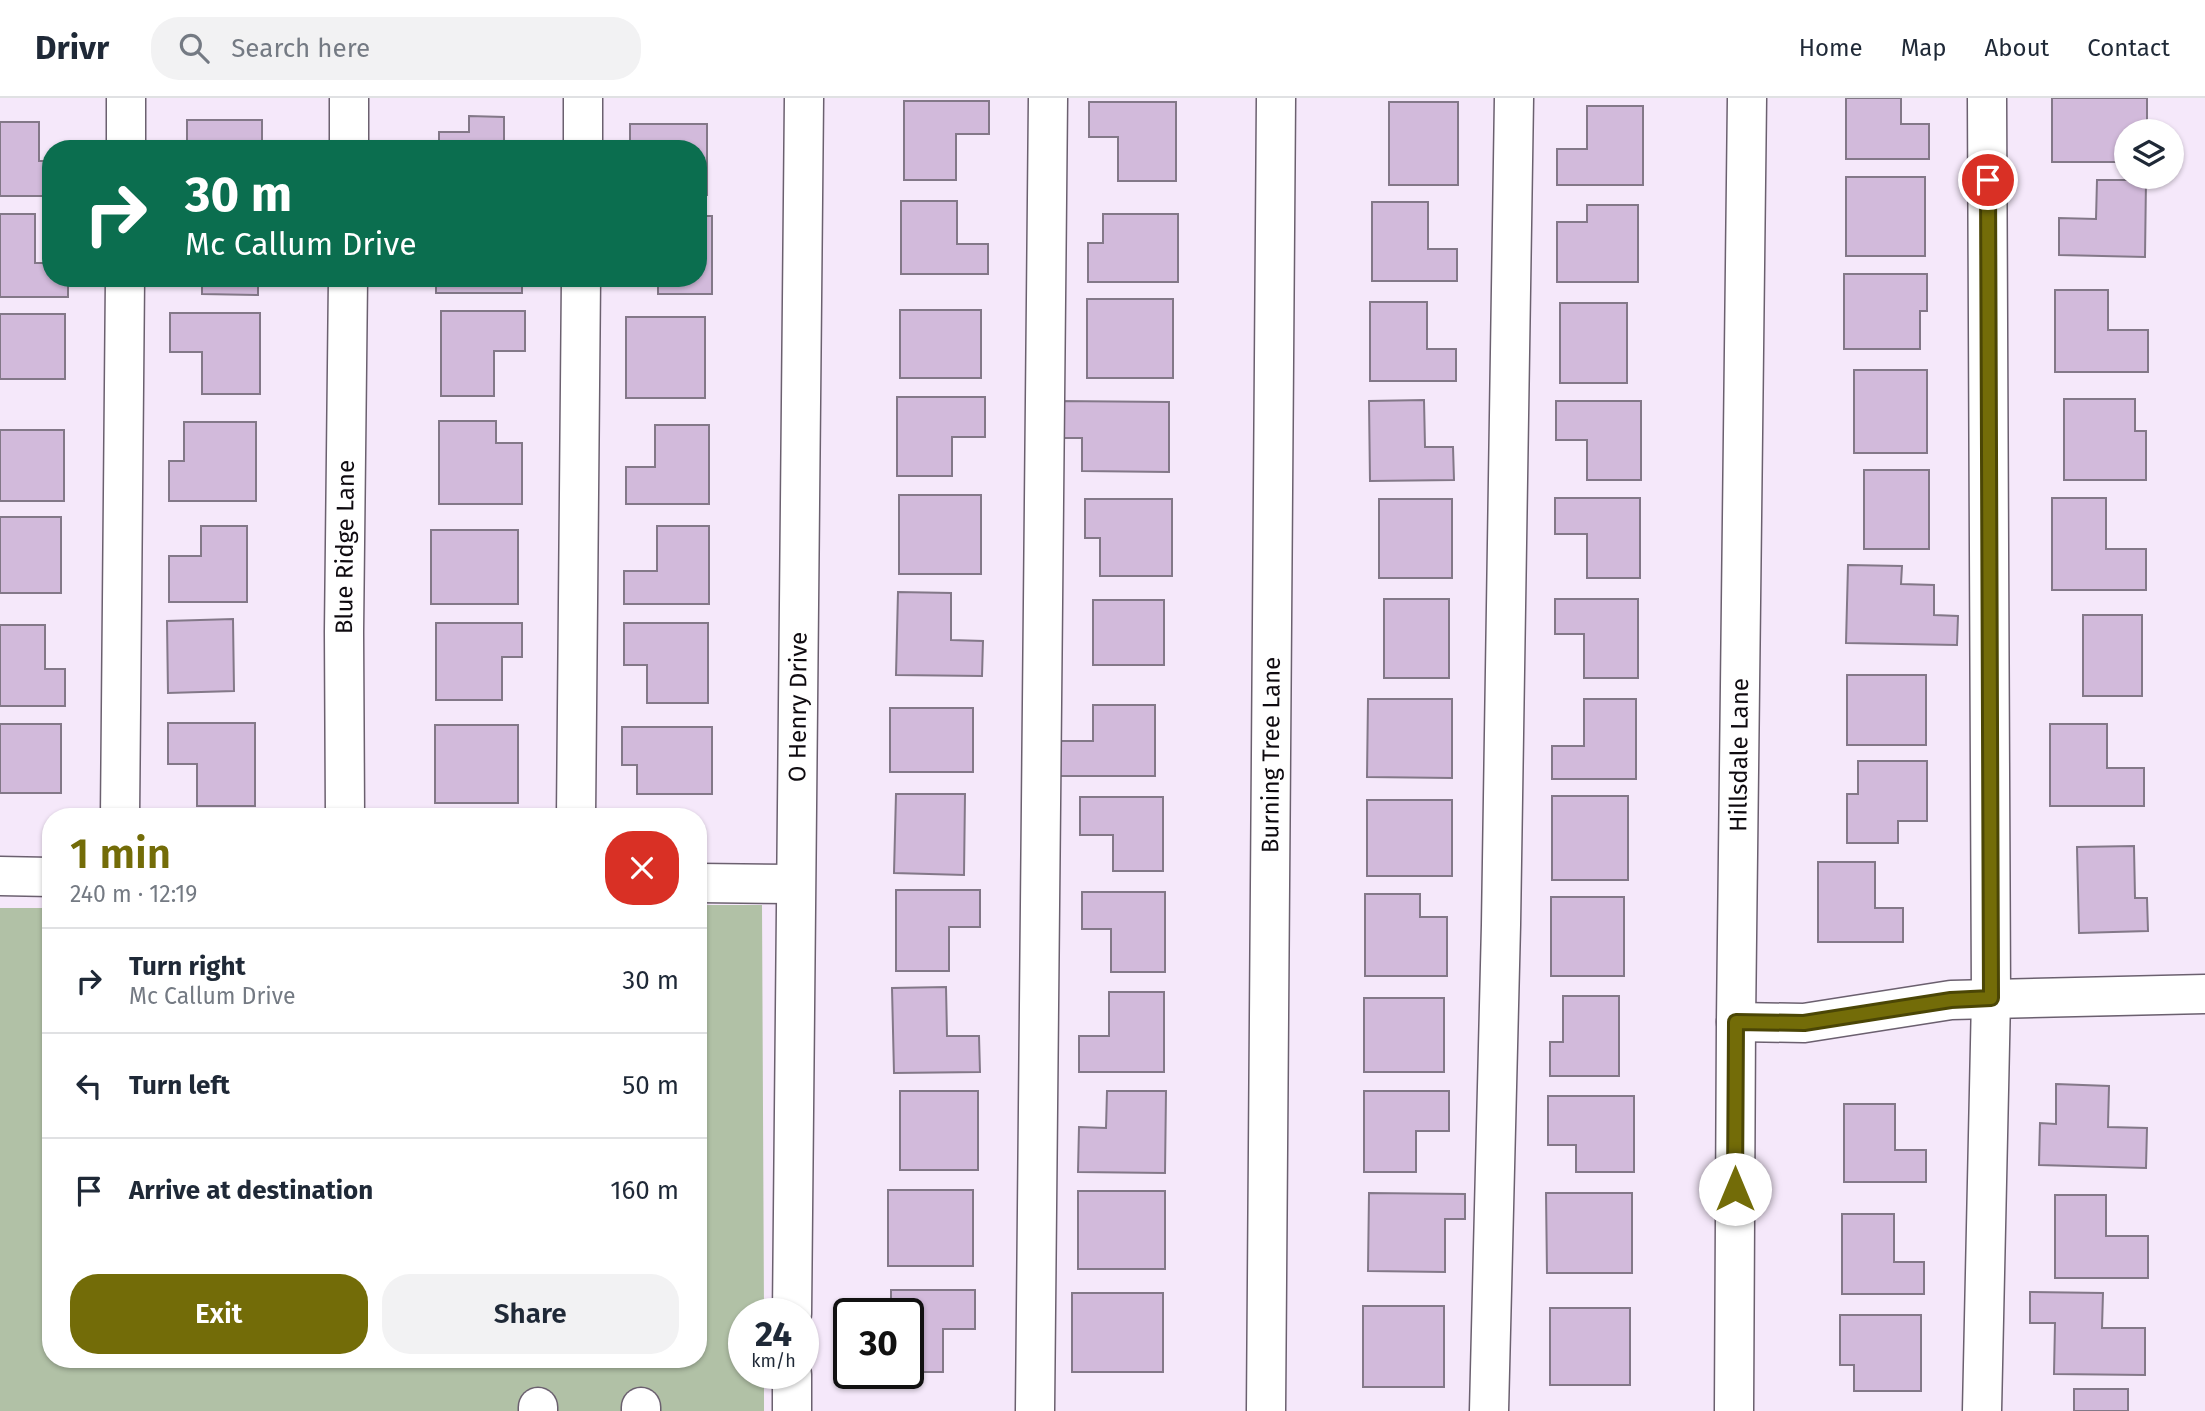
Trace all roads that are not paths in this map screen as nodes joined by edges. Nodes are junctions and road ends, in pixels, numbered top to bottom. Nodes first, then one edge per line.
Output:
1 (126, 98) edge
2 (349, 98) edge
3 (583, 98) edge
4 (804, 98) edge
5 (1048, 98) edge
6 (1276, 98) edge
7 (1514, 98) edge
8 (1747, 98) edge
9 (1987, 98) edge
10 (126, 140) edge
11 (349, 140) edge
12 (583, 140) edge
13 (125, 287) edge
14 (348, 287) edge
15 (581, 287) edge
16 (120, 808) edge
17 (345, 808) edge
18 (576, 808) edge
19 (0, 876) edge
20 (42, 877) edge
21 (707, 883) edge
22 (795, 884) junction
23 (2205, 994) edge
24 (1991, 998) junction
25 (1736, 1022) junction
26 (792, 1298) edge
27 (792, 1389) edge
28 (792, 1411) edge
29 (1035, 1411) edge
30 (1266, 1411) edge
31 (1489, 1411) edge
32 (1734, 1411) edge
33 (1982, 1411) edge

1 - 10 street
2 - 11 street
3 - 12 street
4 - 22 street, O Henry Drive
5 - 29 street
6 - 30 street, Burning Tree Lane
7 - 31 street
8 - 25 street, Hillsdale Lane
9 - 24 street
13 - 16 street
14 - 17 street, Blue Ridge Lane
15 - 18 street
19 - 20 street
21 - 22 street
22 - 26 street, O Henry Drive
23 - 24 street
24 - 25 street
24 - 33 street
25 - 32 street, Hillsdale Lane
27 - 28 street

